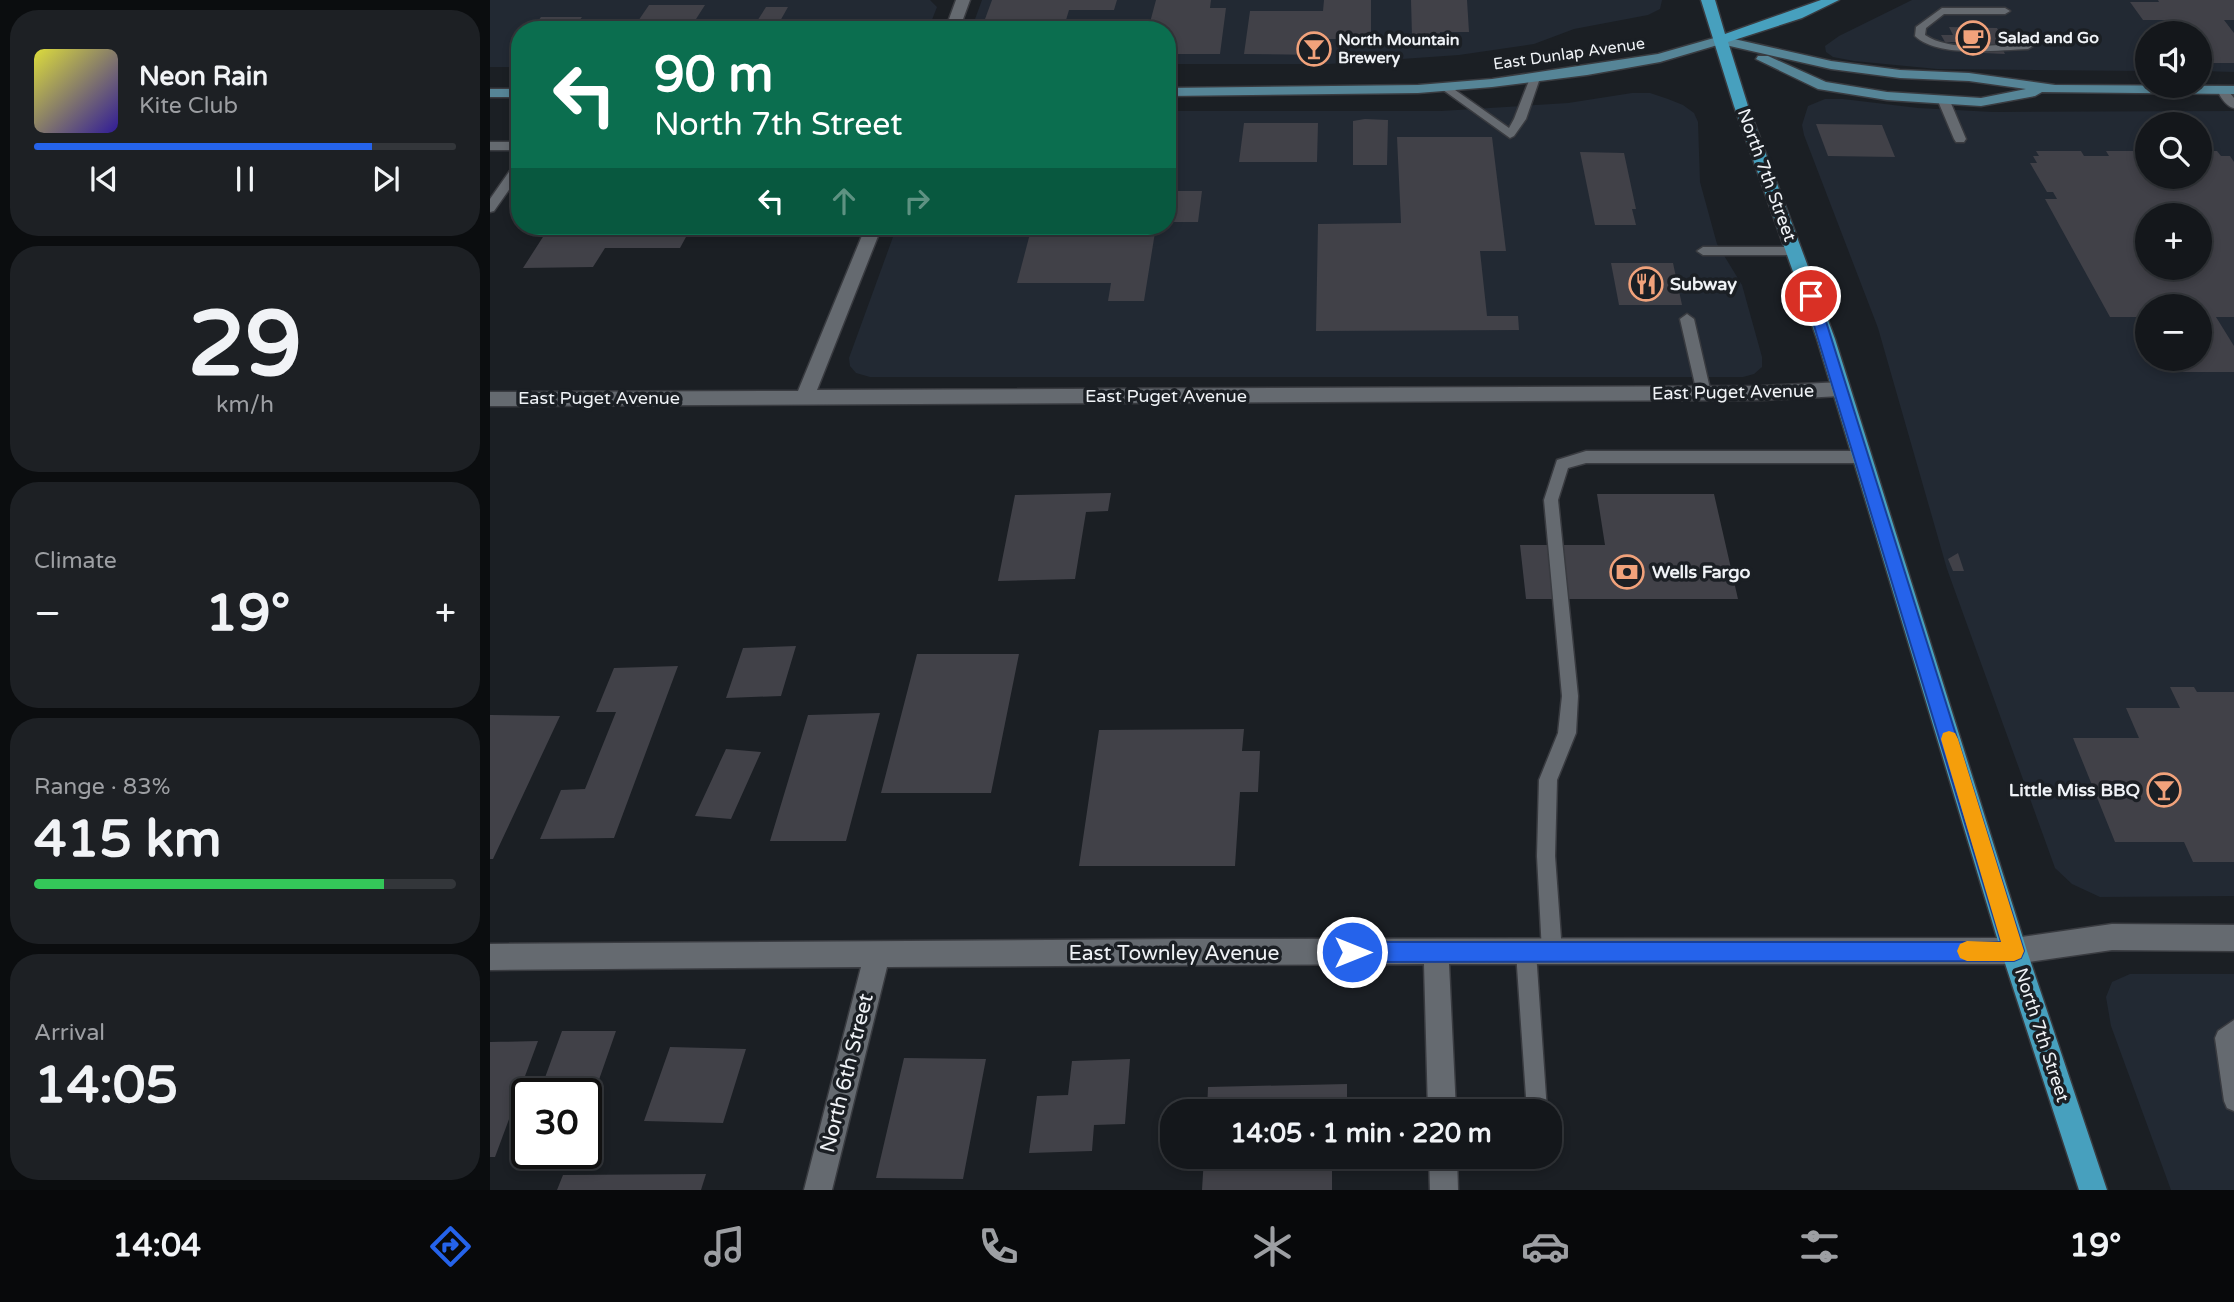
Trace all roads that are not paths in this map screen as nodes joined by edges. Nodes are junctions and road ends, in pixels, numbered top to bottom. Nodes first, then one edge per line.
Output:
1 (963, 0) edge
2 (1708, 0) edge
3 (1832, 0) edge
4 (2005, 11) dead end
5 (955, 21) edge
6 (1721, 40) junction
7 (2028, 46) dead end
8 (1535, 78) junction
9 (1444, 87) junction
10 (2054, 89) junction
11 (2228, 90) edge
12 (1176, 92) edge
13 (490, 93) edge
14 (511, 93) edge
15 (1944, 101) junction
16 (2234, 105) edge
17 (1961, 139) dead end
18 (490, 146) edge
19 (511, 146) edge
20 (511, 174) edge
21 (496, 190) edge
22 (490, 208) edge
23 (870, 235) edge
24 (1703, 251) dead end
25 (1795, 251) junction
26 (1687, 318) dead end
27 (1841, 389) junction
28 (1704, 393) junction
29 (805, 397) junction
30 (490, 399) edge
31 (1863, 457) junction
32 (2234, 938) edge
33 (1436, 951) junction
34 (2014, 951) junction
35 (1526, 952) junction
36 (1552, 952) junction
37 (877, 956) junction
38 (490, 957) edge
39 (2234, 1030) edge
40 (1442, 1099) edge
41 (1537, 1099) edge
42 (2234, 1101) edge
43 (1443, 1169) edge
44 (818, 1190) edge
45 (1444, 1190) edge
46 (2093, 1190) edge

1 - 5 street
2 - 6 main road, North 7th Street
3 - 6 main road
4 - 7 lane
6 - 8 street, East Dunlap Avenue
6 - 10 street, East Dunlap Avenue
6 - 15 street, East Dunlap Avenue
6 - 25 main road, North 7th Street
8 - 9 street, East Dunlap Avenue
8 - 9 lane
9 - 12 street, East Dunlap Avenue
10 - 11 street, East Dunlap Avenue
10 - 15 street, East Dunlap Avenue
11 - 16 lane
13 - 14 street
15 - 17 lane
18 - 19 lane
20 - 21 lane
21 - 22 lane
23 - 29 street
24 - 25 lane
25 - 27 main road, North 7th Street
26 - 28 lane
27 - 28 street, East Puget Avenue
27 - 31 main road, North 7th Street
28 - 29 street, East Puget Avenue
29 - 30 street, East Puget Avenue
31 - 34 main road, North 7th Street
31 - 36 lane
32 - 34 street, East Townley Avenue
33 - 35 street, East Townley Avenue
33 - 37 street, East Townley Avenue
33 - 40 street
34 - 36 street, East Townley Avenue
34 - 46 main road, North 7th Street
35 - 36 street, East Townley Avenue
35 - 41 lane
37 - 38 street, East Townley Avenue
37 - 44 street, North 6th Street
39 - 42 lane
43 - 45 street

